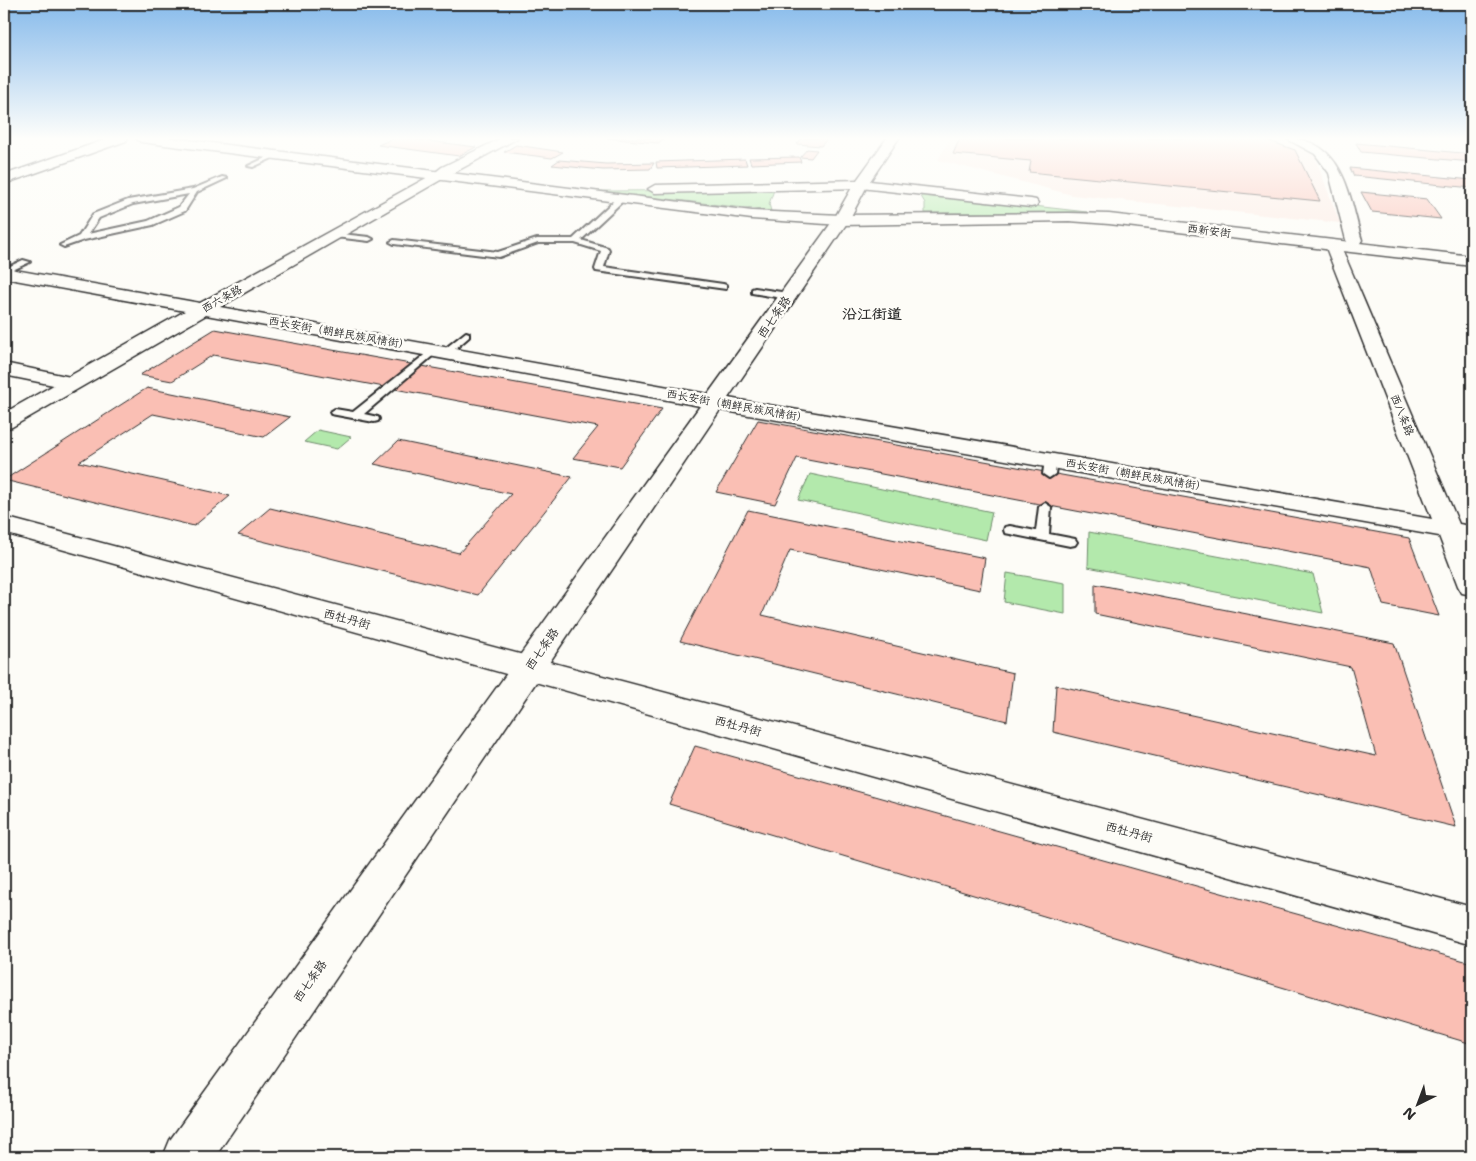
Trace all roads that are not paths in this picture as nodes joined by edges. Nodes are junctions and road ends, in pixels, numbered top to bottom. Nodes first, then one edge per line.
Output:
1 (187, 192) edge
2 (193, 192) edge
3 (410, 192) edge
4 (580, 192) edge
5 (857, 192) edge
6 (934, 192) edge
7 (1341, 192) edge
8 (622, 198) junction
9 (841, 220) junction
10 (335, 235) junction
11 (82, 238) junction
12 (369, 239) dead end
13 (1354, 240) junction
14 (575, 241) junction
15 (394, 242) dead end
16 (64, 245) dead end
17 (1333, 245) junction
18 (1472, 253) edge
19 (1472, 261) edge
20 (26, 262) dead end
21 (4, 272) edge
22 (723, 287) dead end
23 (755, 291) dead end
24 (788, 296) junction
25 (204, 309) junction
26 (466, 335) dead end
27 (439, 352) junction
28 (4, 369) edge
29 (73, 383) junction
30 (714, 402) junction
31 (335, 412) dead end
32 (355, 416) junction
33 (374, 419) dead end
34 (4, 422) edge
35 (1045, 507) dead end
36 (4, 525) edge
37 (1010, 530) dead end
38 (1449, 530) junction
39 (1472, 534) edge
40 (1042, 536) junction
41 (1070, 542) dead end
42 (1472, 586) edge
43 (528, 668) junction
44 (1472, 926) edge
45 (187, 1157) edge

1 - 11 lane
2 - 11 lane
3 - 10 street, 西六条路
4 - 8 street, 西新安街
5 - 9 street, 西七条路
6 - 13 street, 西新安街
7 - 13 street
8 - 9 street, 西新安街
8 - 14 lane
9 - 17 street, 西新安街
9 - 24 street, 西七条路
10 - 12 lane
10 - 25 street, 西六条路
11 - 16 lane
13 - 18 street, 西新安街
14 - 15 lane
14 - 22 lane
17 - 19 street, 西新安街
17 - 38 street, 西八条路
20 - 21 lane
21 - 25 street, 西长安街（朝鲜民族风情街）
23 - 24 lane
24 - 30 street, 西七条路
25 - 27 street, 西长安街（朝鲜民族风情街）
25 - 29 street, 西六条路
26 - 27 lane
27 - 30 street, 西长安街（朝鲜民族风情街）
27 - 32 lane
28 - 29 street
29 - 34 street, 西六条路
30 - 38 street, 西长安街（朝鲜民族风情街）
30 - 43 street, 西七条路
31 - 32 lane
32 - 33 lane
35 - 40 lane
36 - 43 street, 西牡丹街
37 - 40 lane
38 - 39 street, 西长安街（朝鲜民族风情街）
38 - 42 street, 西八条路
40 - 41 lane
43 - 44 street, 西牡丹街
43 - 45 street, 西七条路

